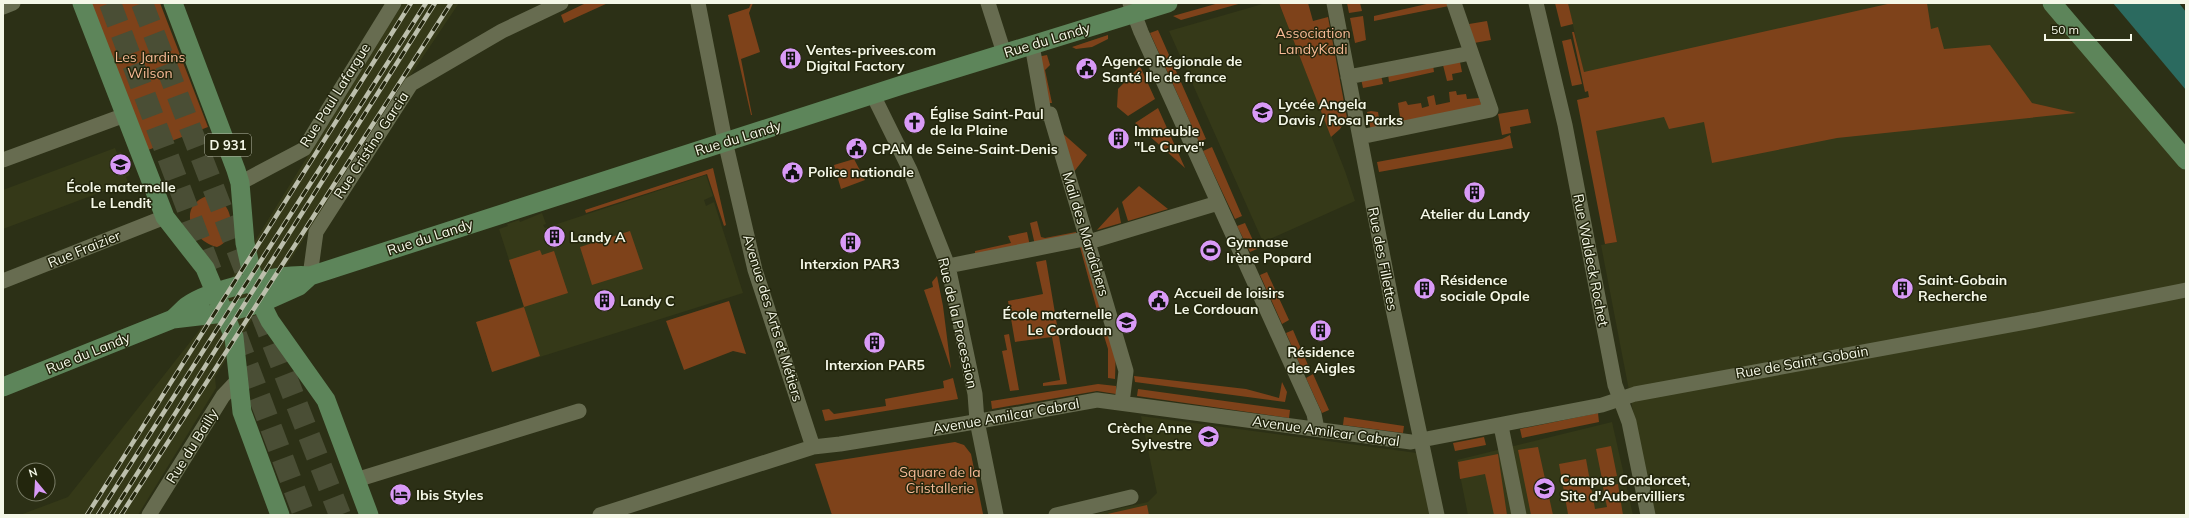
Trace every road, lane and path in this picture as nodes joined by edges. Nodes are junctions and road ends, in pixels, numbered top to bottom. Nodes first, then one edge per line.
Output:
1 (13, 3) edge
2 (82, 3) edge
3 (173, 3) edge
4 (394, 3) edge
5 (561, 3) edge
6 (698, 3) edge
7 (988, 3) edge
8 (1168, 3) edge
9 (1334, 3) edge
10 (1454, 3) edge
11 (1536, 3) edge
12 (2052, 3) edge
13 (3, 7) edge
14 (1132, 8) edge
15 (1032, 45) junction
16 (1004, 53) junction
17 (1471, 53) junction
18 (1348, 77) junction
19 (873, 95) junction
20 (125, 114) junction
21 (1360, 137) junction
22 (725, 141) junction
23 (3, 160) edge
24 (2186, 160) edge
25 (240, 183) junction
26 (1218, 203) junction
27 (165, 216) junction
28 (1088, 240) junction
29 (948, 266) junction
30 (310, 276) junction
31 (3, 281) edge
32 (254, 282) junction
33 (2186, 290) edge
34 (216, 293) junction
35 (261, 303) junction
36 (224, 313) junction
37 (173, 319) junction
38 (239, 379) junction
39 (3, 387) edge
40 (1620, 399) junction
41 (1122, 403) junction
42 (579, 411) dead end
43 (977, 421) junction
44 (1501, 426) junction
45 (1318, 429) junction
46 (1420, 440) junction
47 (813, 447) junction
48 (356, 480) junction
49 (1131, 497) dead end
50 (617, 512) edge
51 (149, 515) edge
52 (280, 515) edge
53 (369, 515) edge
54 (600, 515) edge
55 (994, 515) edge
56 (1056, 515) edge
57 (1436, 515) edge
58 (1519, 515) edge
59 (1648, 515) edge

1 - 13 street
2 - 20 main road
3 - 25 main road, D 931
4 - 25 street, Rue Paul Lafargue
5 - 30 street, Rue Cristino Garcia
6 - 22 street, Avenue des Arts et Métiers
7 - 16 street
8 - 14 main road, Rue du Landy
9 - 18 street, Rue des Fillettes
10 - 17 street
11 - 40 street, Rue Waldeck Rochet
12 - 24 main road
14 - 15 main road, Rue du Landy
14 - 26 street
15 - 16 main road, Rue du Landy
15 - 28 street, Mail des Maraîchers
16 - 19 main road, Rue du Landy
17 - 18 street
17 - 21 street
18 - 21 street, Rue des Fillettes
19 - 22 main road, Rue du Landy
19 - 29 street, Rue de la Procession
20 - 23 street
20 - 27 main road
21 - 46 street, Rue des Fillettes
22 - 30 main road, Rue du Landy
22 - 47 street, Avenue des Arts et Métiers
25 - 32 main road, D 931
26 - 28 street
26 - 45 street
27 - 31 street, Rue Fraizier
27 - 34 main road
28 - 29 street
28 - 41 street, Mail des Maraîchers
29 - 43 street, Rue de la Procession
30 - 32 main road, Rue du Landy
30 - 35 main road, Rue du Landy
32 - 34 main road, Rue du Landy
32 - 35 main road, D 931
33 - 40 street, Rue de Saint-Gobain
34 - 36 main road
34 - 37 main road, Rue du Landy
35 - 36 main road, Rue du Landy
35 - 48 main road, D 931
36 - 37 main road, Rue du Landy
36 - 38 main road
37 - 39 main road, Rue du Landy
38 - 51 street, Rue du Bailly
38 - 52 main road
40 - 44 street, Rue de Saint-Gobain
40 - 59 street, Rue Waldeck Rochet
41 - 43 street, Avenue Amilcar Cabral
41 - 45 street, Avenue Amilcar Cabral
42 - 48 street
43 - 47 street, Avenue Amilcar Cabral
43 - 55 street, Rue de la Procession
44 - 46 street, Rue de Saint-Gobain
44 - 58 street
45 - 46 street, Avenue Amilcar Cabral
46 - 57 street, Rue des Fillettes
47 - 50 street, Avenue Amilcar Cabral
48 - 53 main road, D 931
49 - 56 street
50 - 54 street, Avenue Amilcar Cabral

